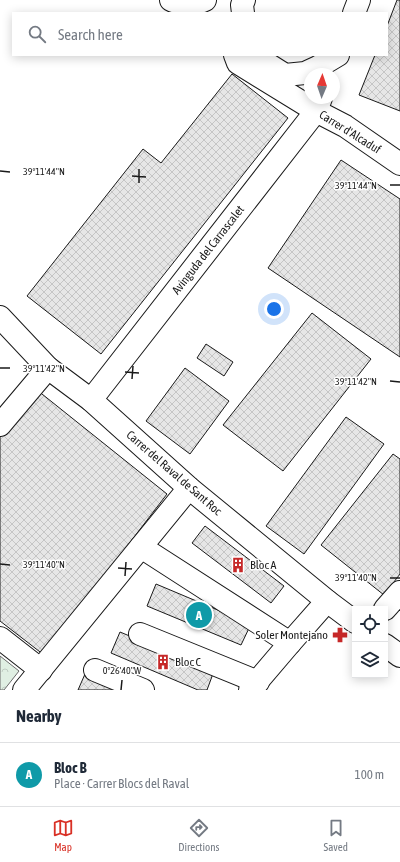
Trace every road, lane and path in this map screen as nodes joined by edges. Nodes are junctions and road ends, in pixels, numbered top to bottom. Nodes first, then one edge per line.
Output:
1 (171, 0) edge
2 (205, 0) edge
3 (230, 0) edge
4 (244, 0) edge
5 (359, 0) edge
6 (228, 12) edge
7 (243, 12) edge
8 (354, 12) edge
9 (255, 56) edge
10 (255, 56) edge
11 (336, 56) edge
12 (338, 56) edge
13 (243, 58) edge
14 (333, 68) edge
15 (319, 105) edge
16 (400, 164) edge
17 (0, 317) edge
18 (48, 368) junction
19 (91, 400) junction
20 (0, 425) edge
21 (189, 488) junction
22 (141, 547) junction
23 (400, 592) edge
24 (328, 601) junction
25 (388, 606) edge
26 (352, 620) edge
27 (140, 634) dead end
28 (0, 638) edge
29 (290, 643) junction
30 (388, 647) edge
31 (400, 656) edge
32 (41, 670) junction
33 (94, 670) dead end
34 (254, 686) edge
35 (24, 690) edge
36 (142, 690) edge

1 - 2 street
3 - 6 street
4 - 7 street
5 - 8 street
9 - 13 street
10 - 11 street
12 - 14 street
13 - 15 street, Carrer d'Alcaduf
15 - 16 street, Carrer d'Alcaduf
15 - 19 street, Avinguda del Carrascalet
17 - 18 street, Carrer del Raval de Sant Roc
18 - 19 street, Carrer del Raval de Sant Roc
18 - 20 street
19 - 21 street, Carrer del Raval de Sant Roc
21 - 22 street
21 - 24 street, Carrer del Raval de Sant Roc
22 - 29 street
22 - 32 street
23 - 25 street
24 - 26 street, Carrer del Raval de Sant Roc
24 - 29 street
27 - 34 street
28 - 32 street
29 - 34 street
30 - 31 street
32 - 35 street
33 - 36 street

